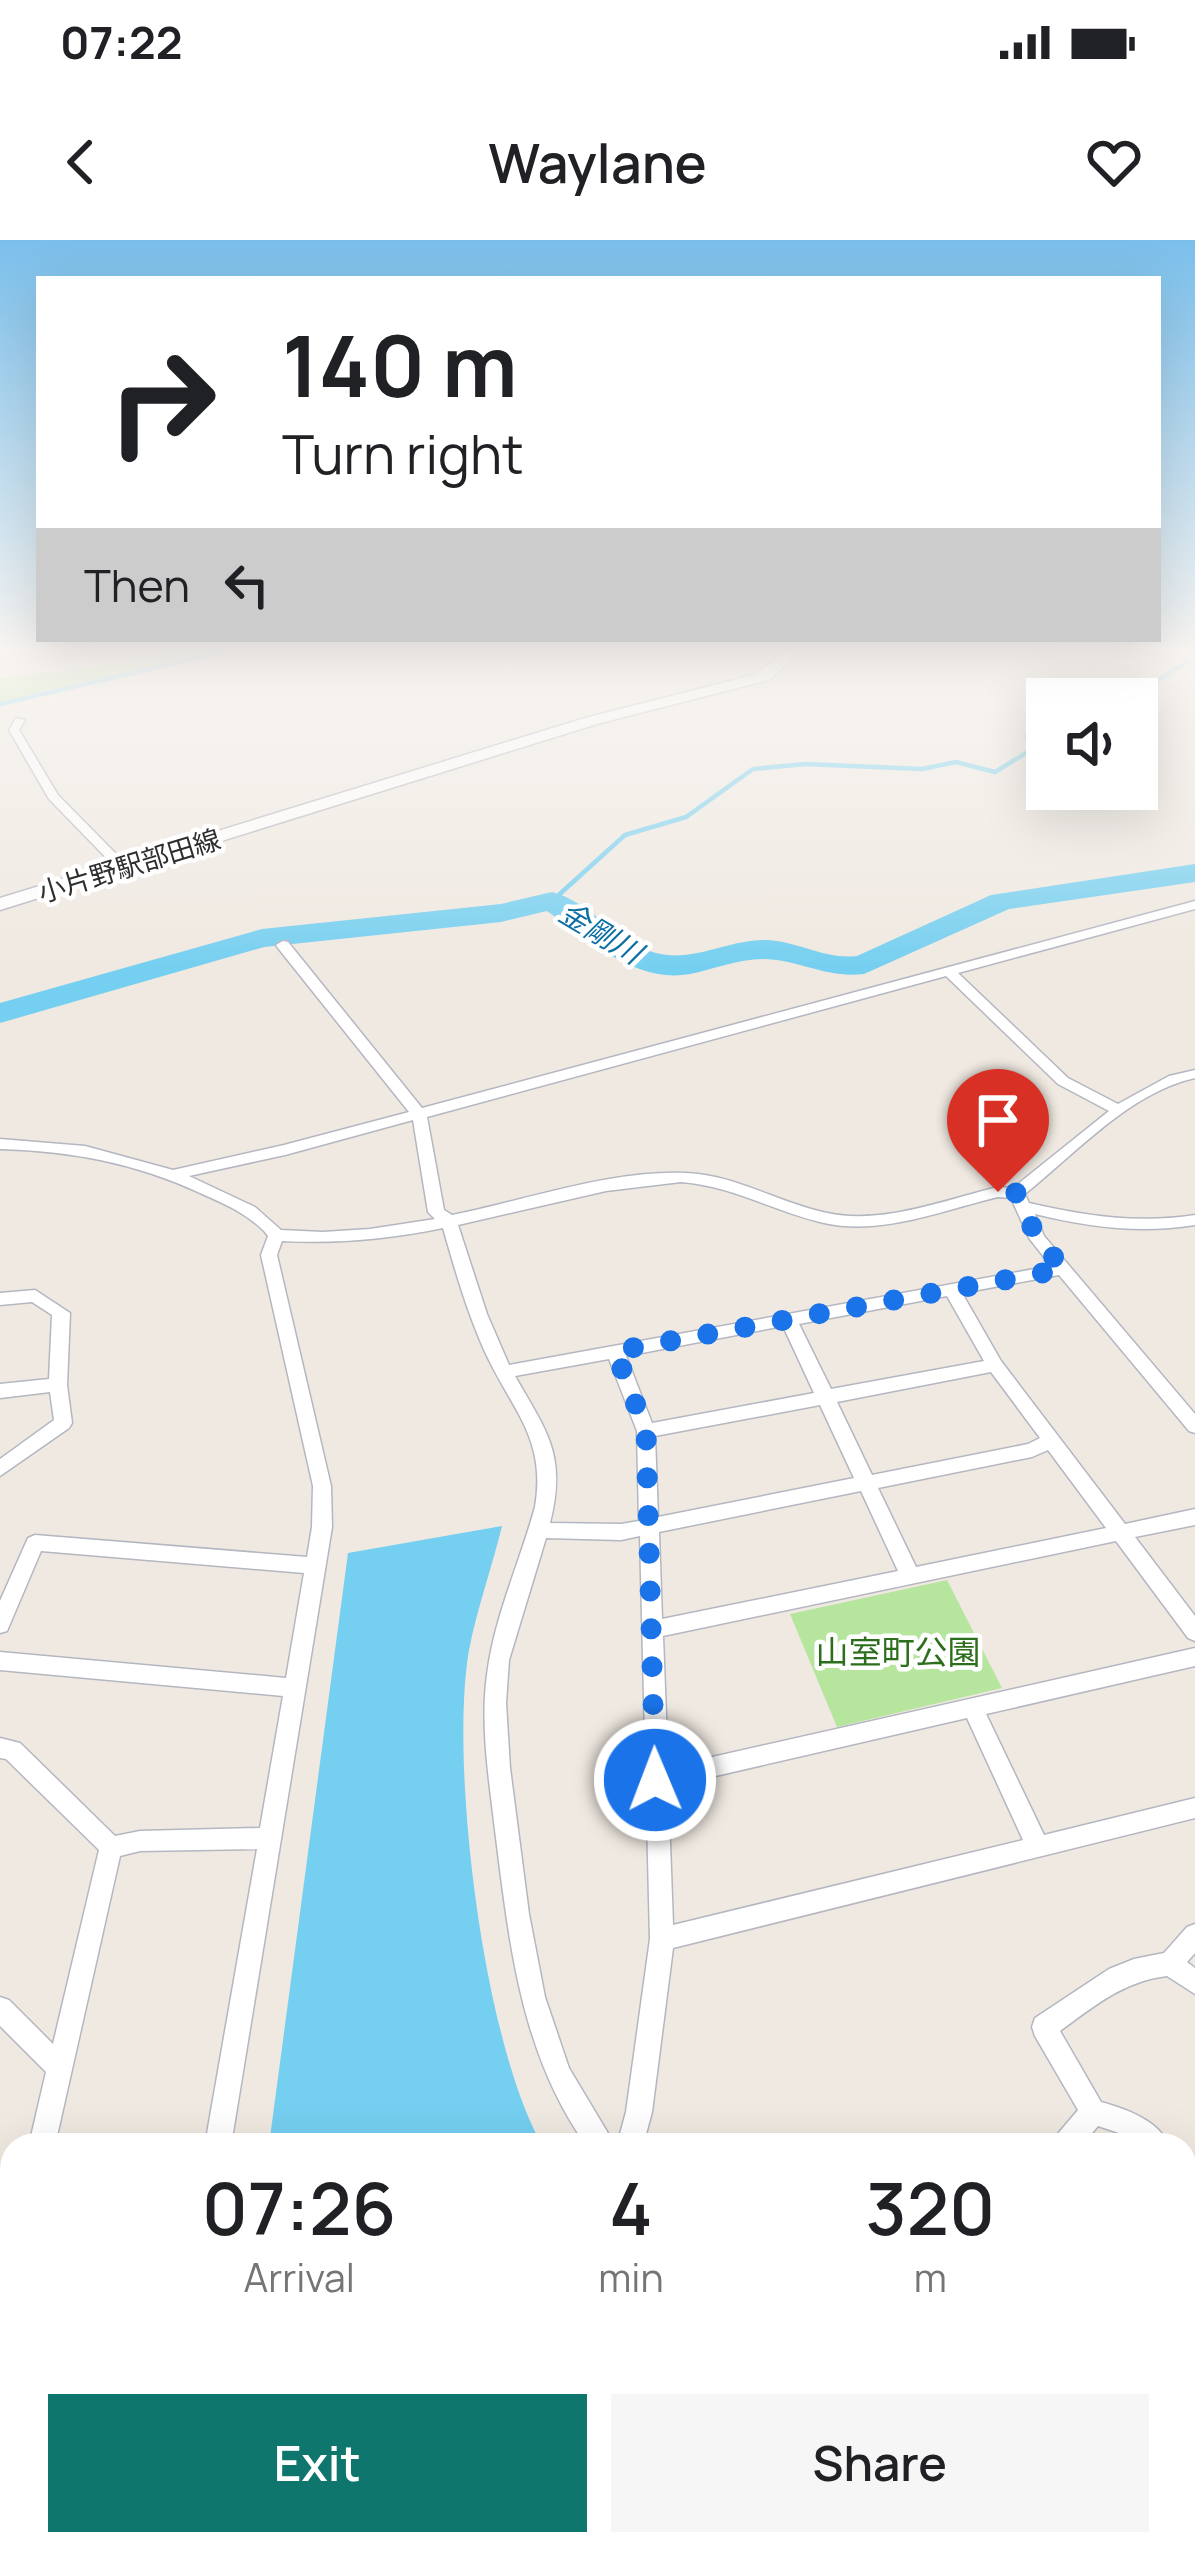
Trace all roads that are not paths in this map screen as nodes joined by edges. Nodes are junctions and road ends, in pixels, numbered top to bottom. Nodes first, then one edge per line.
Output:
1 (27, 753) edge
2 (488, 753) edge
3 (122, 867) junction
4 (0, 904) edge
5 (1195, 905) edge
6 (283, 945) dead end
7 (948, 971) junction
8 (1195, 1074) edge
9 (1120, 1111) junction
10 (419, 1114) junction
11 (0, 1144) edge
12 (179, 1173) junction
13 (1019, 1200) junction
14 (1195, 1220) edge
15 (448, 1221) junction
16 (276, 1235) junction
17 (1064, 1269) junction
18 (952, 1288) junction
19 (0, 1298) edge
20 (788, 1318) junction
21 (615, 1351) junction
22 (995, 1365) junction
23 (503, 1372) junction
24 (58, 1385) junction
25 (0, 1390) edge
26 (826, 1398) junction
27 (1195, 1426) edge
28 (646, 1431) junction
29 (1050, 1442) junction
30 (0, 1469) edge
31 (867, 1481) junction
32 (1195, 1517) edge
33 (648, 1526) junction
34 (538, 1530) junction
35 (1121, 1533) junction
36 (317, 1566) junction
37 (910, 1576) junction
38 (0, 1625) edge
39 (651, 1630) junction
40 (1195, 1632) edge
41 (1195, 1657) edge
42 (0, 1661) edge
43 (295, 1688) junction
44 (974, 1710) junction
45 (0, 1748) edge
46 (655, 1780) junction
47 (1195, 1808) edge
48 (268, 1838) junction
49 (1038, 1846) junction
50 (111, 1847) junction
51 (1195, 1935) edge
52 (662, 1939) junction
53 (1170, 1964) junction
54 (1195, 1982) edge
55 (0, 2009) edge
56 (59, 2067) junction
57 (1093, 2112) junction
58 (45, 2133) edge
59 (220, 2133) edge
60 (591, 2133) edge
61 (633, 2133) edge
62 (1075, 2133) edge
63 (1140, 2133) edge

1 - 3 street
2 - 3 main road, 小片野駅部田線
3 - 4 main road, 小片野駅部田線
5 - 7 street
6 - 10 street
7 - 9 street
7 - 10 street
8 - 9 street
9 - 13 street
10 - 12 street
10 - 15 street
11 - 12 street
12 - 16 street
13 - 14 street
13 - 15 street
13 - 17 street
15 - 16 street
15 - 23 street
16 - 36 street
17 - 18 street
17 - 27 street
18 - 20 street
18 - 22 street
19 - 24 street
20 - 21 street
20 - 26 street
21 - 23 street
21 - 28 street
22 - 26 street
22 - 29 street
23 - 34 street
24 - 25 street
24 - 30 street
26 - 28 street
26 - 31 street
28 - 33 street
29 - 31 street
29 - 35 street
31 - 33 street
31 - 37 street
32 - 35 street
33 - 34 street
33 - 39 street
34 - 60 street
35 - 37 street
35 - 40 street
36 - 38 street
36 - 43 street
37 - 39 street
39 - 46 street
41 - 44 street
42 - 43 street
43 - 48 street
44 - 46 street
44 - 49 street
45 - 50 street
46 - 52 street
47 - 49 street
48 - 50 street
48 - 59 street
49 - 52 street
50 - 56 street
51 - 53 street
52 - 61 street
53 - 54 street
53 - 57 street
55 - 56 street
56 - 58 street
57 - 62 street
57 - 63 street

